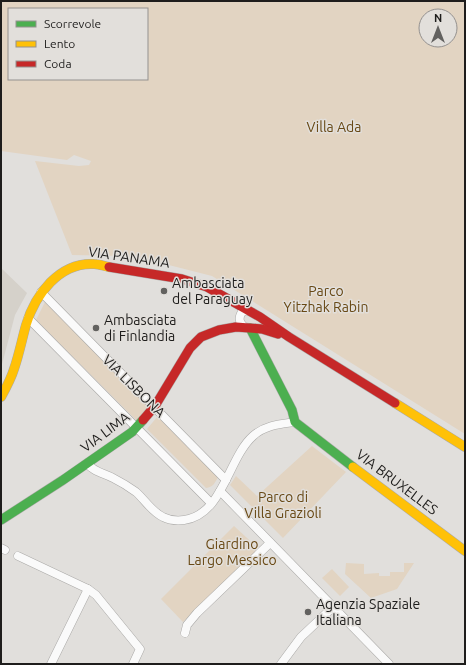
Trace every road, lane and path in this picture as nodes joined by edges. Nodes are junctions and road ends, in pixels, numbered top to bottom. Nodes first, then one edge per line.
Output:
1 (41, 292) junction
2 (247, 312) junction
3 (28, 318) junction
4 (247, 327) junction
5 (289, 337) junction
6 (1, 397) edge
7 (155, 406) junction
8 (296, 422) junction
9 (137, 428) junction
10 (465, 447) edge
11 (87, 463) junction
12 (226, 480) junction
13 (220, 491) junction
14 (211, 503) junction
15 (1, 520) edge
16 (270, 543) junction
17 (465, 551) edge
18 (18, 556) dead end
19 (88, 589) junction
20 (333, 607) junction
21 (185, 633) dead end
22 (51, 664) edge
23 (133, 664) edge
24 (281, 664) edge
25 (389, 664) edge

1 - 2 street, VIA PANAMA
1 - 3 street, VIA PANAMA
1 - 7 street, VIA LISBONA
2 - 4 street
2 - 4 street
2 - 5 street, VIA PANAMA
3 - 6 street, VIA PANAMA
3 - 9 street, VIA LISBONA
4 - 5 street, VIA LIMA
4 - 7 street, VIA LIMA
4 - 8 street
5 - 10 street
7 - 9 street, VIA LIMA
7 - 12 street, VIA LISBONA
8 - 12 street
8 - 17 street, VIA BRUXELLES
9 - 11 street, VIA LIMA
9 - 14 street, VIA LISBONA
11 - 14 street
11 - 15 street, VIA LIMA
12 - 13 street
13 - 14 street
13 - 16 street
16 - 20 street
16 - 21 street
18 - 19 street
19 - 22 street
19 - 23 street
20 - 24 street
20 - 25 street

